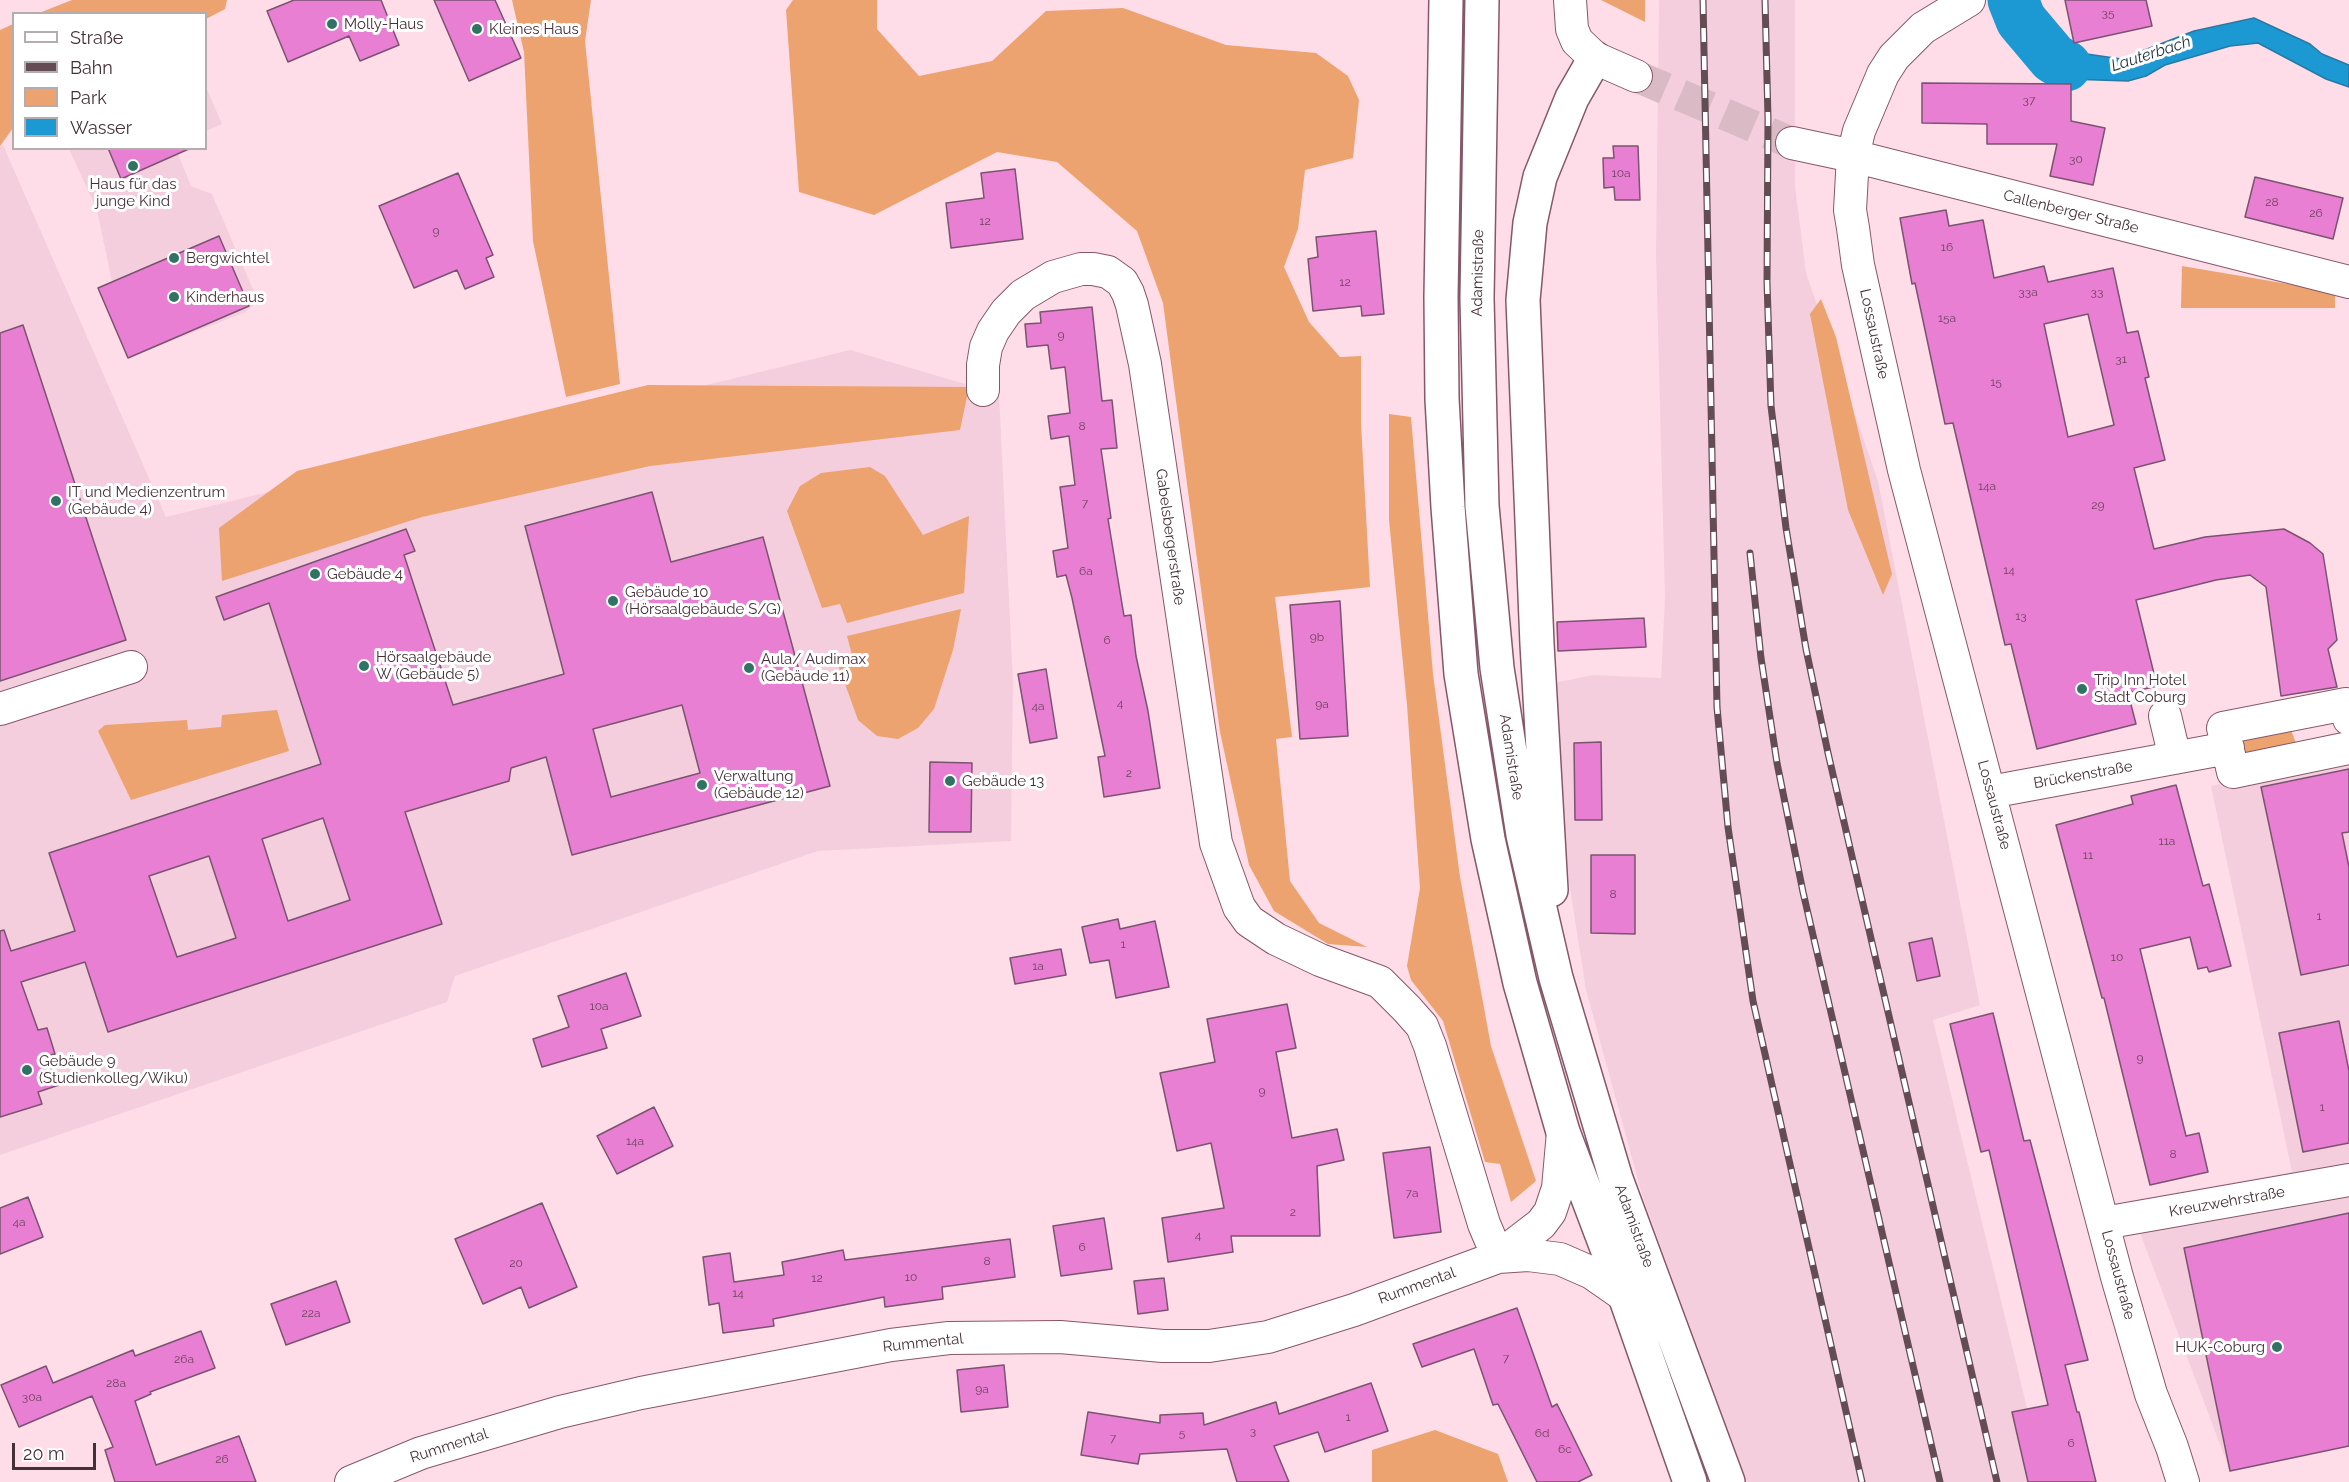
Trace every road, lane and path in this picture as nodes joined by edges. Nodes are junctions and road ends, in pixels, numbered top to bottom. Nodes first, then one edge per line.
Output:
1 (1446, 0) edge
2 (1482, 0) edge
3 (1570, 0) edge
4 (1969, 0) edge
5 (1595, 58) junction
6 (1636, 76) tunnel mouth
7 (1792, 143) tunnel mouth
8 (1853, 156) junction
9 (2349, 282) edge
10 (983, 390) dead end
11 (130, 667) dead end
12 (0, 709) edge
13 (2300, 713) junction
14 (2165, 716) dead end
15 (2349, 719) edge
16 (2228, 748) junction
17 (2349, 748) edge
18 (2308, 757) junction
19 (2175, 758) junction
20 (1990, 792) junction
21 (1556, 978) junction
22 (1563, 1132) junction
23 (2349, 1180) edge
24 (2104, 1223) junction
25 (1498, 1257) junction
26 (1625, 1296) junction
27 (2172, 1447) junction
28 (351, 1482) edge
29 (1690, 1482) edge
30 (1728, 1482) edge
31 (2183, 1482) edge
32 (2204, 1482) edge

1 - 22 highway
2 - 21 highway, Adamistraße
3 - 5 street
4 - 8 street, Lossaustraße
5 - 6 street
5 - 21 highway
7 - 8 street, Callenberger Straße
8 - 9 street, Callenberger Straße
8 - 20 street, Lossaustraße
10 - 25 street, Gabelsbergerstraße
11 - 12 street
13 - 15 street
13 - 16 street
13 - 18 street
14 - 19 street
16 - 18 street
16 - 19 street, Brückenstraße
17 - 18 street
19 - 20 street, Brückenstraße
20 - 24 street, Lossaustraße
21 - 30 highway, Adamistraße
22 - 25 street, Rummental
22 - 26 highway
23 - 24 street, Kreuzwehrstraße
24 - 27 street, Lossaustraße
25 - 26 street, Rummental
25 - 28 street, Rummental
26 - 29 highway
27 - 31 street, Lossaustraße
27 - 32 street, Lossaustraße

